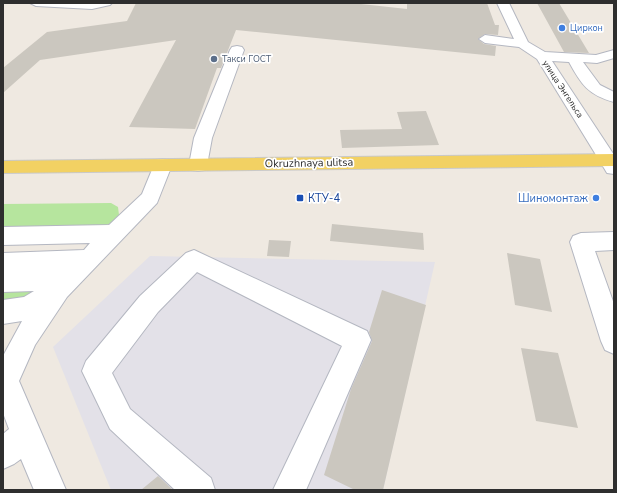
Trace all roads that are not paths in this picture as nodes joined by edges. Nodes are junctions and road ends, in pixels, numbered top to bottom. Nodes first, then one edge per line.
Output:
1 (36, 3) edge
2 (106, 3) edge
3 (503, 3) edge
4 (485, 39) dead end
5 (523, 44) junction
6 (236, 50) dead end
7 (614, 54) edge
8 (542, 56) junction
9 (574, 58) junction
10 (614, 97) edge
11 (612, 162) edge
12 (163, 165) junction
13 (198, 165) junction
14 (3, 167) edge
15 (114, 234) junction
16 (3, 236) edge
17 (614, 241) edge
18 (89, 259) junction
19 (3, 263) edge
20 (3, 282) edge
21 (64, 284) junction
22 (3, 312) edge
23 (614, 341) edge
24 (4, 378) edge
25 (14, 444) edge
26 (50, 490) edge
27 (200, 490) edge
28 (289, 490) edge

1 - 2 street
3 - 5 street
4 - 5 street
5 - 8 street, улица Энгельса
6 - 13 street
7 - 9 street
8 - 9 street
8 - 11 street, улица Энгельса
9 - 10 street
11 - 13 main road, Okruzhnaya ulitsa
12 - 13 main road, Okruzhnaya ulitsa
12 - 14 main road, Okruzhnaya ulitsa
12 - 15 street
15 - 16 street
15 - 18 street
17 - 23 street
18 - 19 street
18 - 21 street
20 - 21 street
21 - 22 street
21 - 24 street
24 - 25 street
25 - 26 street
27 - 28 street

